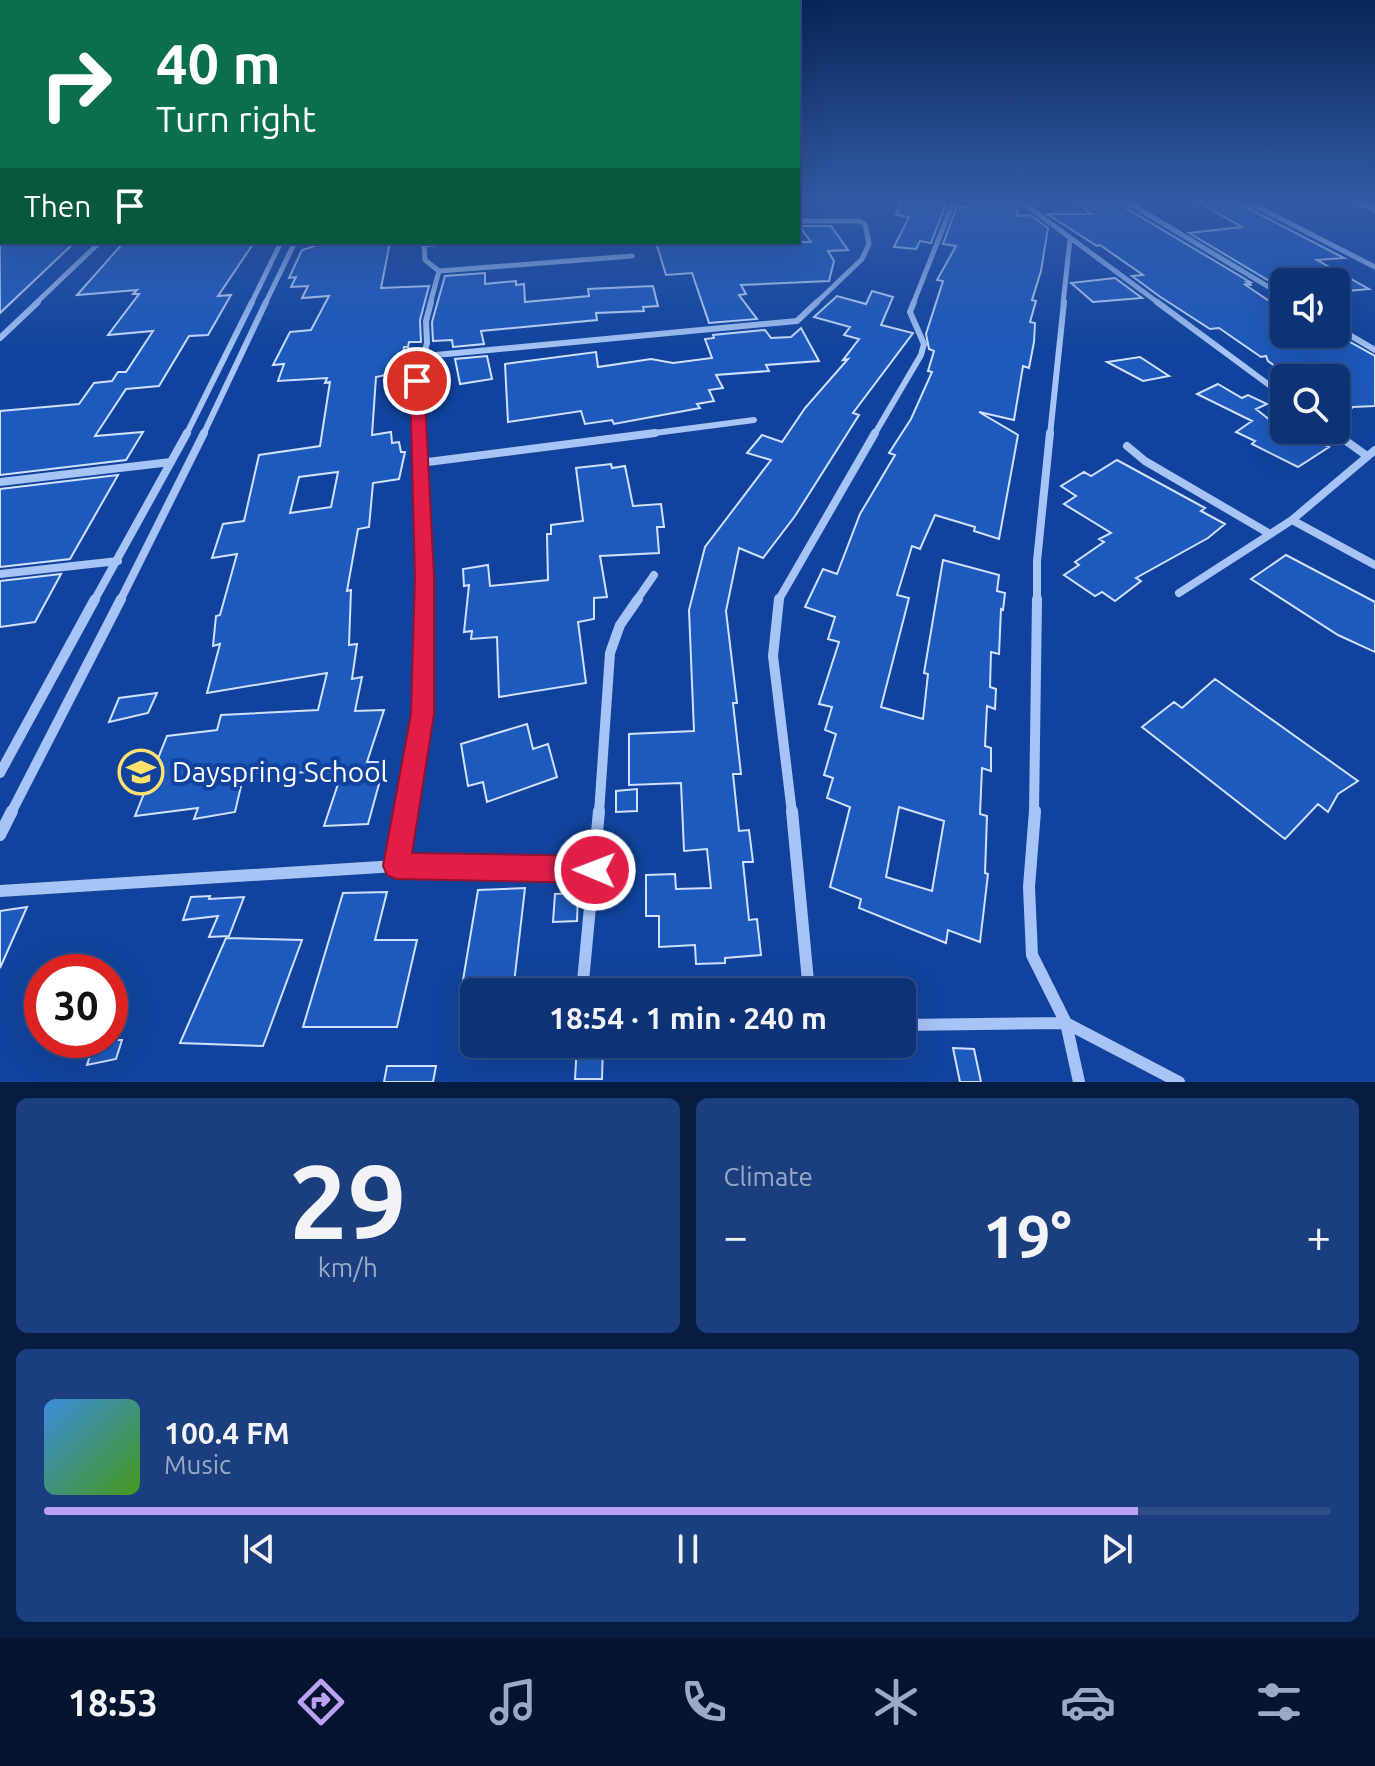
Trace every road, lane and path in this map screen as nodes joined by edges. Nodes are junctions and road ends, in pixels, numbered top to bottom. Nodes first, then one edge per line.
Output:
1 (91, 250) edge
2 (277, 250) edge
3 (291, 250) edge
4 (423, 250) edge
5 (866, 250) edge
6 (934, 250) edge
7 (1069, 250) edge
8 (1086, 250) edge
9 (1208, 250) edge
10 (1343, 250) edge
11 (632, 256) dead end
12 (1375, 267) edge
13 (439, 271) junction
14 (1270, 288) edge
15 (1350, 335) edge
16 (0, 338) edge
17 (1375, 350) edge
18 (425, 356) junction
19 (1270, 386) edge
20 (754, 420) dead end
21 (1350, 444) edge
22 (1127, 446) dead end
23 (1375, 450) edge
24 (1367, 456) junction
25 (171, 462) junction
26 (420, 463) junction
27 (0, 482) edge
28 (1292, 520) junction
29 (1270, 534) junction
30 (118, 561) junction
31 (1375, 565) edge
32 (0, 574) edge
33 (654, 575) dead end
34 (1179, 593) dead end
35 (4, 758) edge
36 (0, 773) edge
37 (0, 835) edge
38 (396, 866) junction
39 (595, 870) junction
40 (0, 891) edge
41 (583, 978) edge
42 (808, 978) edge
43 (1066, 1023) junction
44 (916, 1025) edge
45 (1079, 1082) edge
46 (1179, 1082) edge

1 - 16 street
2 - 25 street
3 - 37 street
4 - 13 street
5 - 18 street
6 - 42 street
7 - 43 street
8 - 19 street
9 - 14 street
10 - 12 street
11 - 13 street
13 - 18 street
15 - 17 street
18 - 26 street
20 - 26 street
21 - 24 street
22 - 29 street
23 - 24 street
24 - 28 street
25 - 27 street
25 - 30 street
26 - 38 street
28 - 29 street
28 - 31 street
29 - 34 street
30 - 32 street
30 - 35 street
33 - 39 street
35 - 36 street
38 - 39 street
38 - 40 street
39 - 41 street
43 - 44 street
43 - 45 street
43 - 46 street

